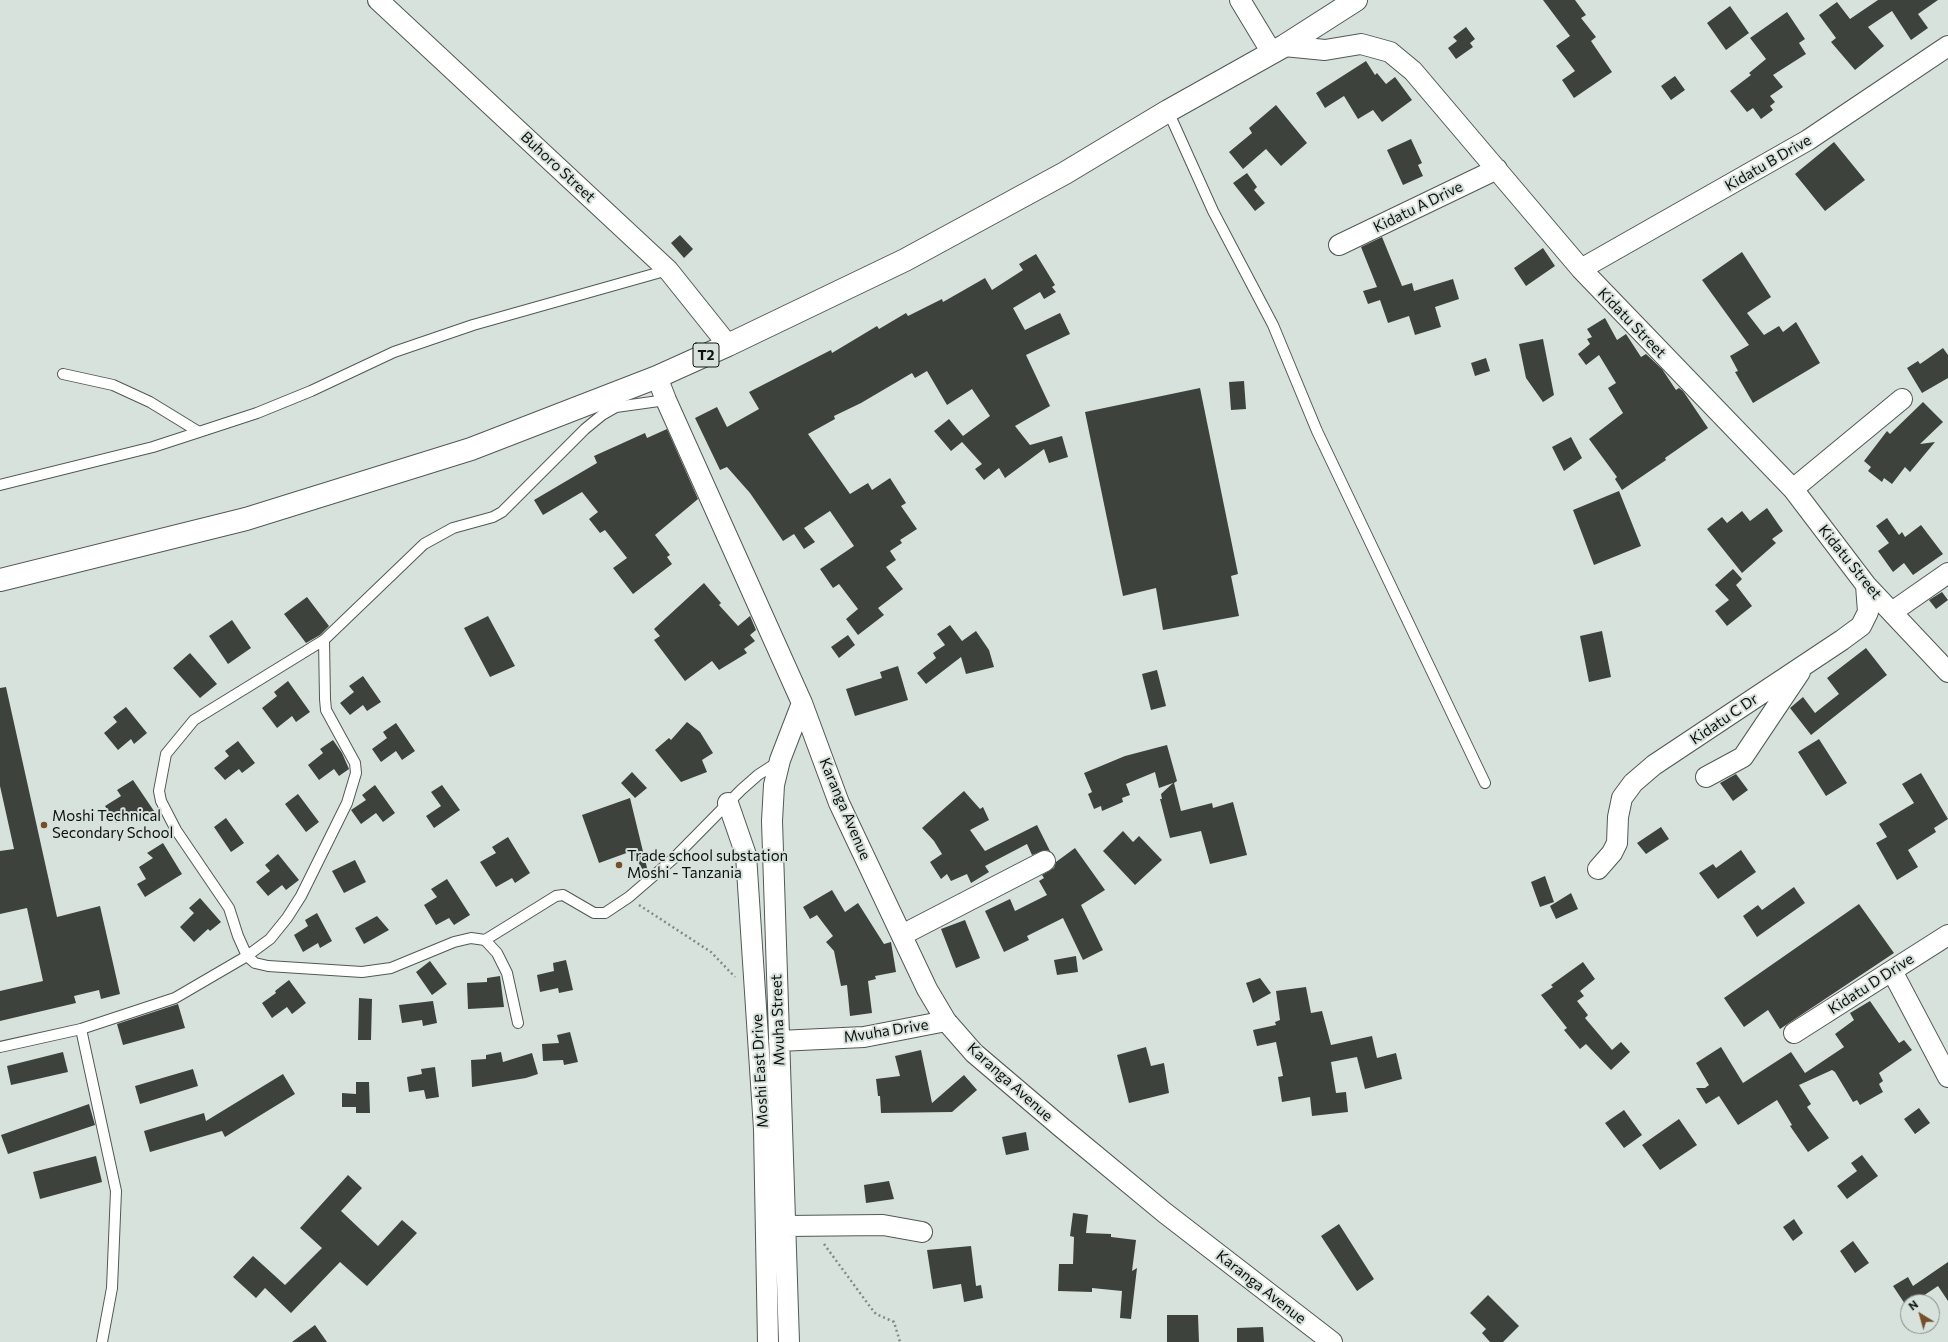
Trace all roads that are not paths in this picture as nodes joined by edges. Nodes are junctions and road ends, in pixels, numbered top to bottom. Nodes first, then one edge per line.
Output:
1 (378, 0) edge
2 (1240, 0) edge
3 (1356, 0) edge
4 (1948, 46) edge
5 (1278, 49) junction
6 (1168, 111) junction
7 (1497, 169) junction
8 (1339, 245) dead end
9 (1581, 269) junction
10 (668, 270) junction
11 (728, 345) junction
12 (63, 374) dead end
13 (658, 377) junction
14 (1902, 398) dead end
15 (666, 400) junction
16 (199, 432) junction
17 (0, 485) edge
18 (1793, 489) junction
19 (1948, 573) edge
20 (0, 580) edge
21 (1866, 585) junction
22 (1892, 612) junction
23 (324, 640) junction
24 (1804, 665) junction
25 (1948, 672) edge
26 (802, 703) junction
27 (780, 760) junction
28 (1706, 777) dead end
29 (1485, 783) dead end
30 (728, 803) junction
31 (1045, 860) dead end
32 (1598, 869) dead end
33 (902, 935) junction
34 (1948, 935) edge
35 (485, 940) junction
36 (247, 956) junction
37 (1892, 971) junction
38 (946, 1020) junction
39 (518, 1023) dead end
40 (81, 1029) junction
41 (1794, 1034) dead end
42 (779, 1041) junction
43 (0, 1047) edge
44 (1948, 1077) edge
45 (786, 1226) junction
46 (922, 1232) dead end
47 (102, 1342) edge
48 (768, 1342) edge
49 (789, 1342) edge
50 (1332, 1342) edge

1 - 10 street, Buhoro Street
2 - 5 street
3 - 5 highway, T2
4 - 9 street, Kidatu B Drive
5 - 6 highway, T2
5 - 7 street, Kidatu Street
6 - 11 highway, T2
6 - 29 lane
7 - 8 street, Kidatu A Drive
7 - 9 street, Kidatu Street
9 - 18 street, Kidatu Street
10 - 11 street, Buhoro Street
10 - 16 lane
11 - 13 highway, T2
12 - 16 lane
13 - 15 street, Karanga Avenue
13 - 20 highway, T2
14 - 18 street
15 - 23 lane
15 - 26 street, Karanga Avenue
16 - 17 lane
18 - 21 street, Kidatu Street
19 - 22 street
21 - 22 street, Kidatu Street
21 - 24 street, Kidatu C Dr
22 - 25 street, Kidatu Street
23 - 36 lane
23 - 36 lane
24 - 28 street
24 - 32 street, Kidatu C Dr
26 - 27 street, Mvuha Street
26 - 33 street, Karanga Avenue
27 - 30 lane
27 - 42 street, Mvuha Street
30 - 35 lane
30 - 48 street, Moshi East Drive
31 - 33 street
33 - 38 street, Karanga Avenue
34 - 37 street, Kidatu D Drive
35 - 36 lane
35 - 39 lane
36 - 40 lane
37 - 41 street, Kidatu D Drive
37 - 44 street
38 - 42 street, Mvuha Drive
38 - 50 street, Karanga Avenue
40 - 43 lane
40 - 47 lane
42 - 45 street, Mvuha Street
45 - 46 street
45 - 49 street, Mvuha Street

